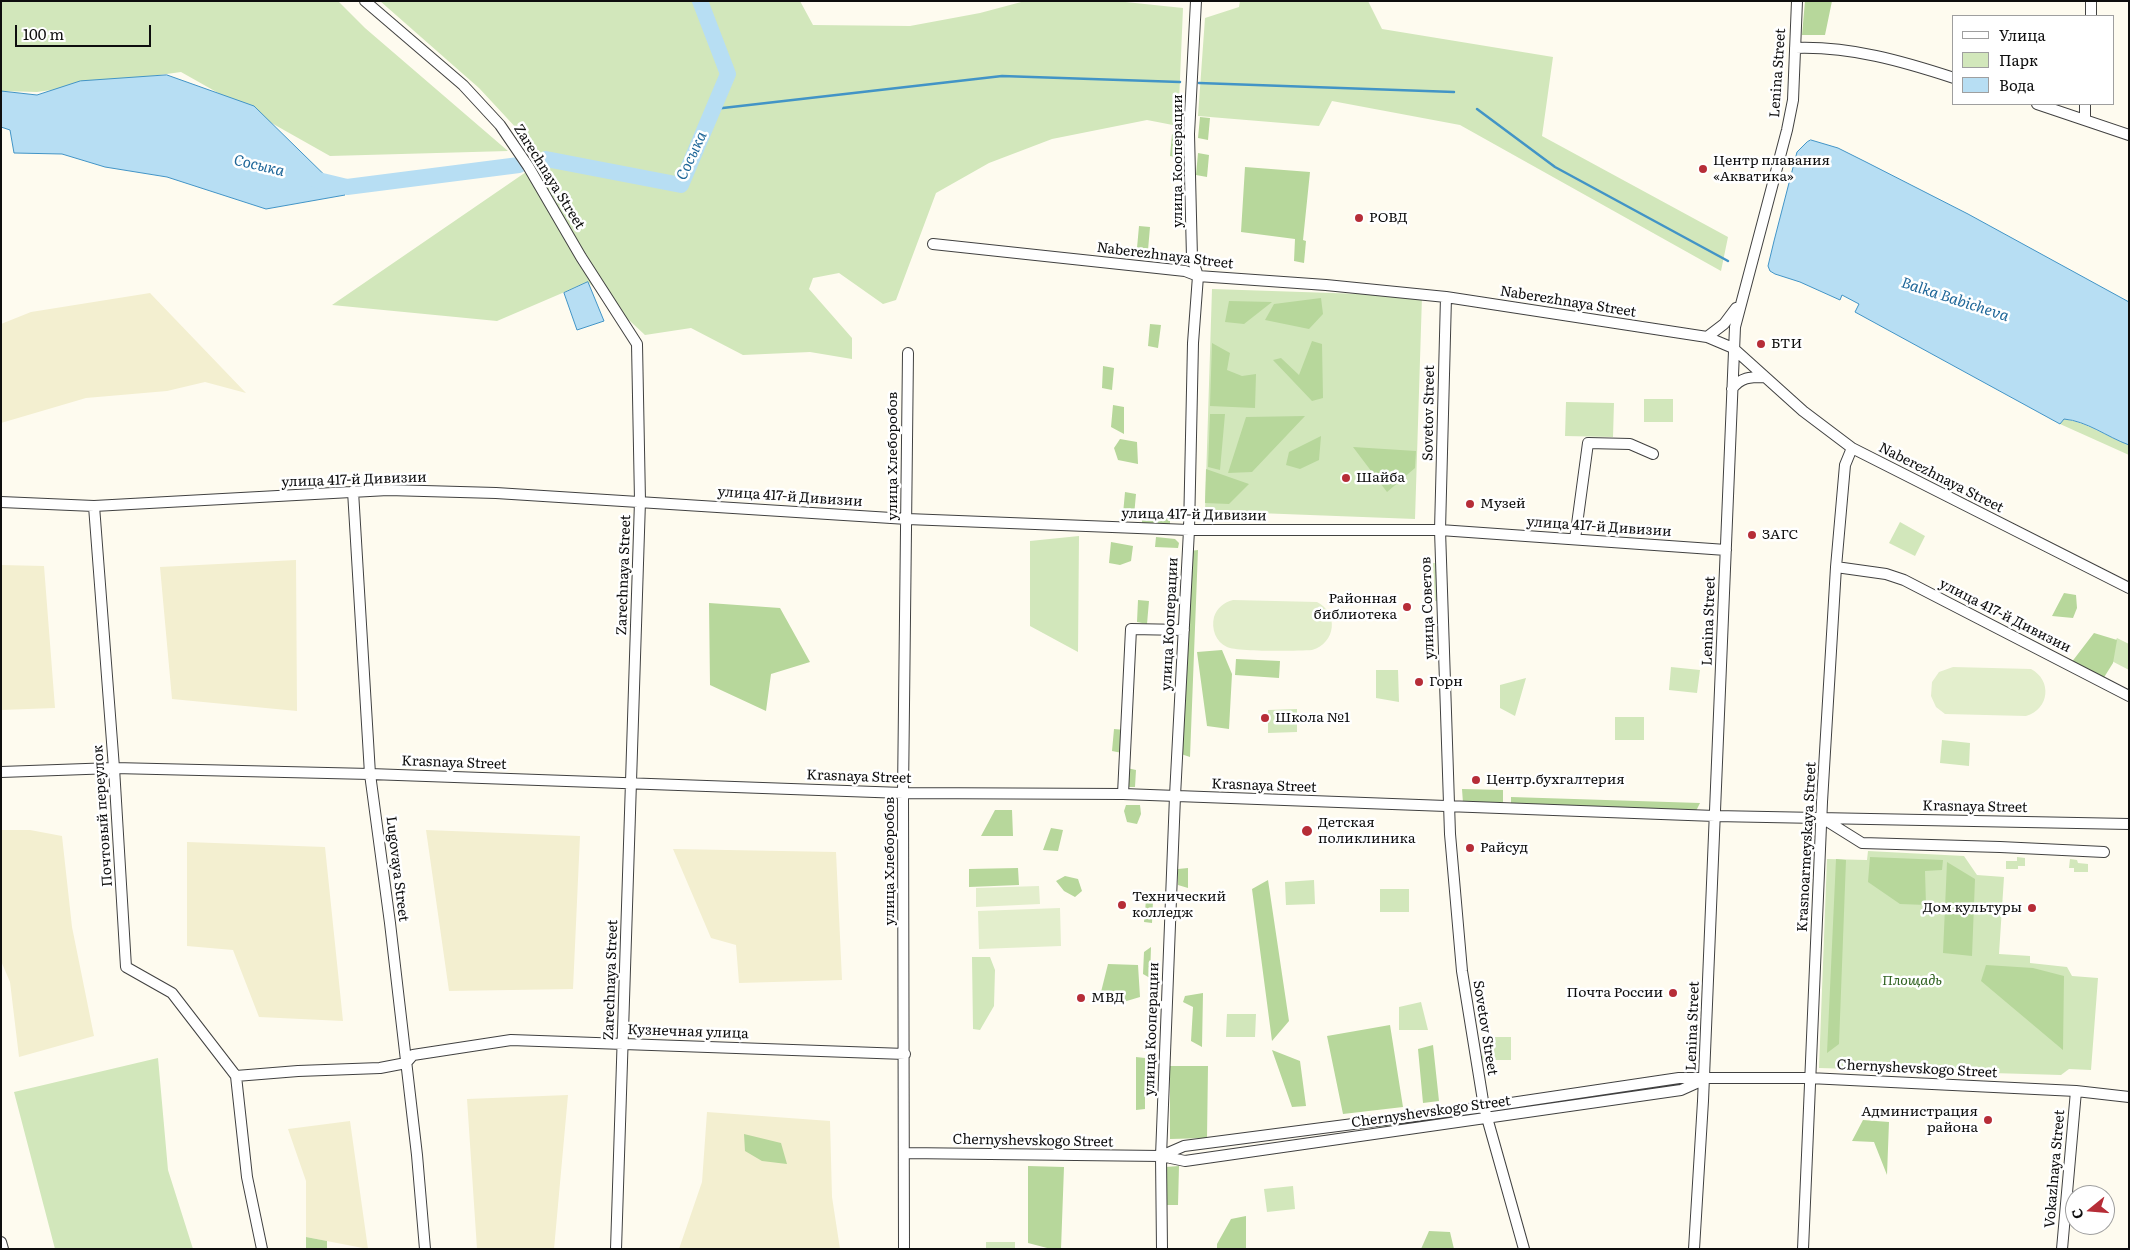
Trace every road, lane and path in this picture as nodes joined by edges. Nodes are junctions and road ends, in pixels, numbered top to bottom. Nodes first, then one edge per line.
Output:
1 (365, 1) edge
2 (1196, 1) edge
3 (1797, 1) edge
4 (2091, 1) edge
5 (2090, 15) edge
6 (1795, 48) junction
7 (1952, 77) edge
8 (2040, 105) edge
9 (2086, 105) edge
10 (2085, 119) junction
11 (2129, 135) edge
12 (934, 244) dead end
13 (1198, 276) junction
14 (1446, 297) junction
15 (1742, 298) junction
16 (1707, 337) junction
17 (1733, 348) junction
18 (908, 353) dead end
19 (1764, 378) junction
20 (1732, 389) junction
21 (1852, 448) junction
22 (1653, 454) dead end
23 (353, 492) junction
24 (640, 501) junction
25 (1, 502) edge
26 (94, 506) junction
27 (907, 519) junction
28 (1189, 530) junction
29 (1440, 530) junction
30 (1575, 540) junction
31 (1726, 550) junction
32 (1836, 567) junction
33 (2129, 588) edge
34 (1184, 630) junction
35 (2129, 696) edge
36 (114, 768) junction
37 (1, 772) edge
38 (370, 774) junction
39 (630, 783) junction
40 (903, 793) junction
41 (1124, 794) junction
42 (1175, 796) junction
43 (1448, 806) junction
44 (1715, 816) junction
45 (1822, 818) junction
46 (2129, 824) edge
47 (2104, 852) dead end
48 (623, 1043) junction
49 (905, 1054) junction
50 (406, 1063) junction
51 (236, 1076) junction
52 (1810, 1078) junction
53 (1704, 1080) junction
54 (2076, 1091) junction
55 (2129, 1097) edge
56 (1484, 1107) junction
57 (1487, 1118) junction
58 (905, 1153) junction
59 (1161, 1156) junction
60 (1, 1242) edge
61 (3, 1249) edge
62 (262, 1249) edge
63 (425, 1249) edge
64 (616, 1249) edge
65 (904, 1249) edge
66 (1162, 1249) edge
67 (1524, 1249) edge
68 (1694, 1249) edge
69 (1803, 1249) edge
70 (2062, 1249) edge

1 - 24 street, Zarechnaya Street
2 - 13 street, улица Кооперации
3 - 6 street, Lenina Street
4 - 5 street
6 - 7 street
6 - 15 street, Lenina Street
8 - 10 street
9 - 10 street
10 - 11 street
12 - 13 street, Naberezhnaya Street
13 - 14 street, Naberezhnaya Street
13 - 28 street, улица Кооперации
14 - 16 street, Naberezhnaya Street
14 - 29 street, Sovetov Street
15 - 16 street
15 - 17 street, Lenina Street
16 - 17 street, Naberezhnaya Street
17 - 19 street, Naberezhnaya Street
17 - 20 street, Lenina Street
18 - 27 street, улица Хлеборобов
19 - 20 street
19 - 21 street, Naberezhnaya Street
20 - 31 street, Lenina Street
21 - 32 street, Krasnoarmeyskaya Street
21 - 33 street, Naberezhnaya Street
22 - 30 street
23 - 24 street, улица 417-й Дивизии
23 - 26 street, улица 417-й Дивизии
23 - 38 street, Lugovaya Street
24 - 27 street, улица 417-й Дивизии
24 - 39 street, Zarechnaya Street
25 - 26 street, улица 417-й Дивизии
26 - 36 street, Почтовый переулок
27 - 28 street, улица 417-й Дивизии
27 - 40 street, улица Хлеборобов
28 - 29 street, улица 417-й Дивизии
28 - 34 street, улица Кооперации
29 - 30 street, улица 417-й Дивизии
29 - 43 street, улица Советов
30 - 31 street, улица 417-й Дивизии
31 - 44 street, Lenina Street
32 - 35 street, улица 417-й Дивизии
32 - 45 street, Krasnoarmeyskaya Street
34 - 41 street
34 - 42 street, улица Кооперации
36 - 37 street, Krasnaya Street
36 - 38 street, Krasnaya Street
36 - 51 street, Почтовый переулок
38 - 39 street, Krasnaya Street
38 - 50 street, Lugovaya Street
39 - 40 street, Krasnaya Street
39 - 48 street, Zarechnaya Street
40 - 41 street, Krasnaya Street
40 - 49 street, улица Хлеборобов
41 - 42 street, Krasnaya Street
42 - 43 street, Krasnaya Street
42 - 59 street, улица Кооперации
43 - 44 street, Krasnaya Street
43 - 56 street, Sovetov Street
44 - 45 street, Krasnaya Street
44 - 53 street, Lenina Street
45 - 46 street, Krasnaya Street
45 - 47 street
45 - 52 street, Krasnoarmeyskaya Street
48 - 49 street, Кузнечная улица
48 - 50 street, Кузнечная улица
48 - 64 street, Zarechnaya Street
49 - 58 street, улица Хлеборобов
50 - 51 street, Кузнечная улица
50 - 63 street, Lugovaya Street
51 - 62 street
52 - 53 street, Chernyshevskogo Street
52 - 54 street, Chernyshevskogo Street
52 - 69 street, Krasnoarmeyskaya Street
53 - 56 street, Chernyshevskogo Street
53 - 57 street, Chernyshevskogo Street
53 - 68 street, Lenina Street
54 - 55 street, Chernyshevskogo Street
54 - 70 street, Vokazlnaya Street
56 - 57 street, Sovetov Street
56 - 59 street, Chernyshevskogo Street
57 - 59 street, Chernyshevskogo Street
57 - 67 street, Sovetov Street
58 - 59 street, Chernyshevskogo Street
58 - 65 street, улица Хлеборобов
59 - 66 street, улица Кооперации
60 - 61 street

